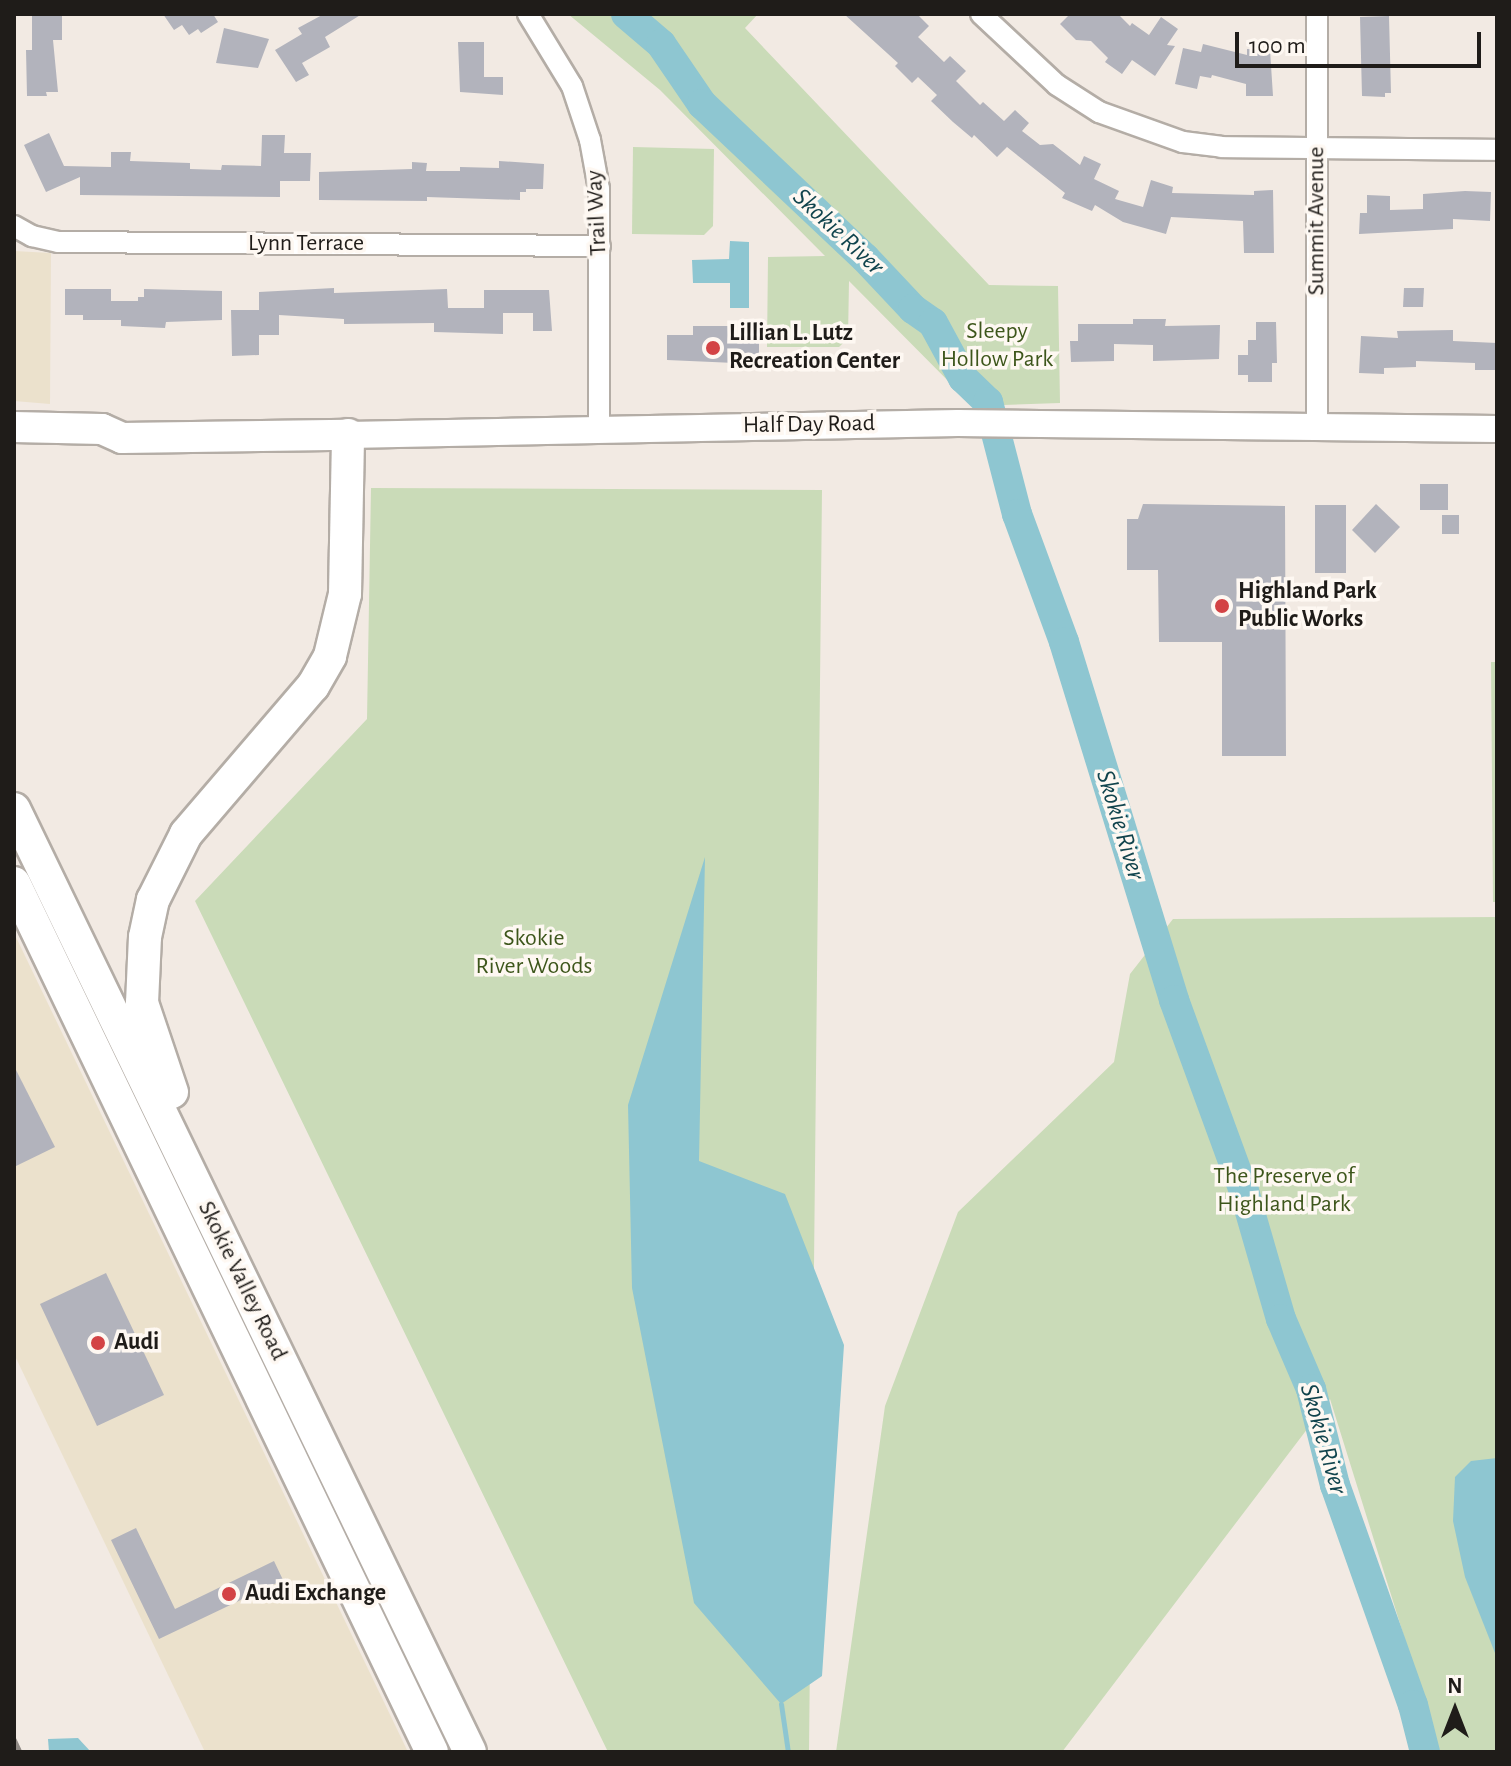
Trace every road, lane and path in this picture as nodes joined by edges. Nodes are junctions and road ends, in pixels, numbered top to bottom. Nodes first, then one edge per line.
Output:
1 (528, 14) edge
2 (981, 14) edge
3 (1317, 14) edge
4 (1317, 149) junction
5 (1497, 150) edge
6 (14, 226) edge
7 (600, 246) junction
8 (14, 427) edge
9 (1317, 428) junction
10 (599, 429) junction
11 (1497, 429) edge
12 (348, 435) junction
13 (122, 438) junction
14 (14, 448) edge
15 (14, 809) edge
16 (14, 883) edge
17 (267, 1333) junction
18 (432, 1752) edge
19 (470, 1752) edge

1 - 7 street, Trail Way
2 - 4 street
3 - 4 street, Summit Avenue
4 - 5 street
4 - 9 street, Summit Avenue
6 - 7 street, Lynn Terrace
7 - 10 street, Trail Way
8 - 13 main road, Half Day Road
9 - 10 main road, Half Day Road
9 - 11 main road, Half Day Road
10 - 12 main road, Half Day Road
12 - 13 main road, Half Day Road
12 - 17 highway
13 - 14 main road, Half Day Road
15 - 17 highway, Skokie Valley Road
16 - 18 highway, Skokie Valley Road
17 - 19 highway, Skokie Valley Road

